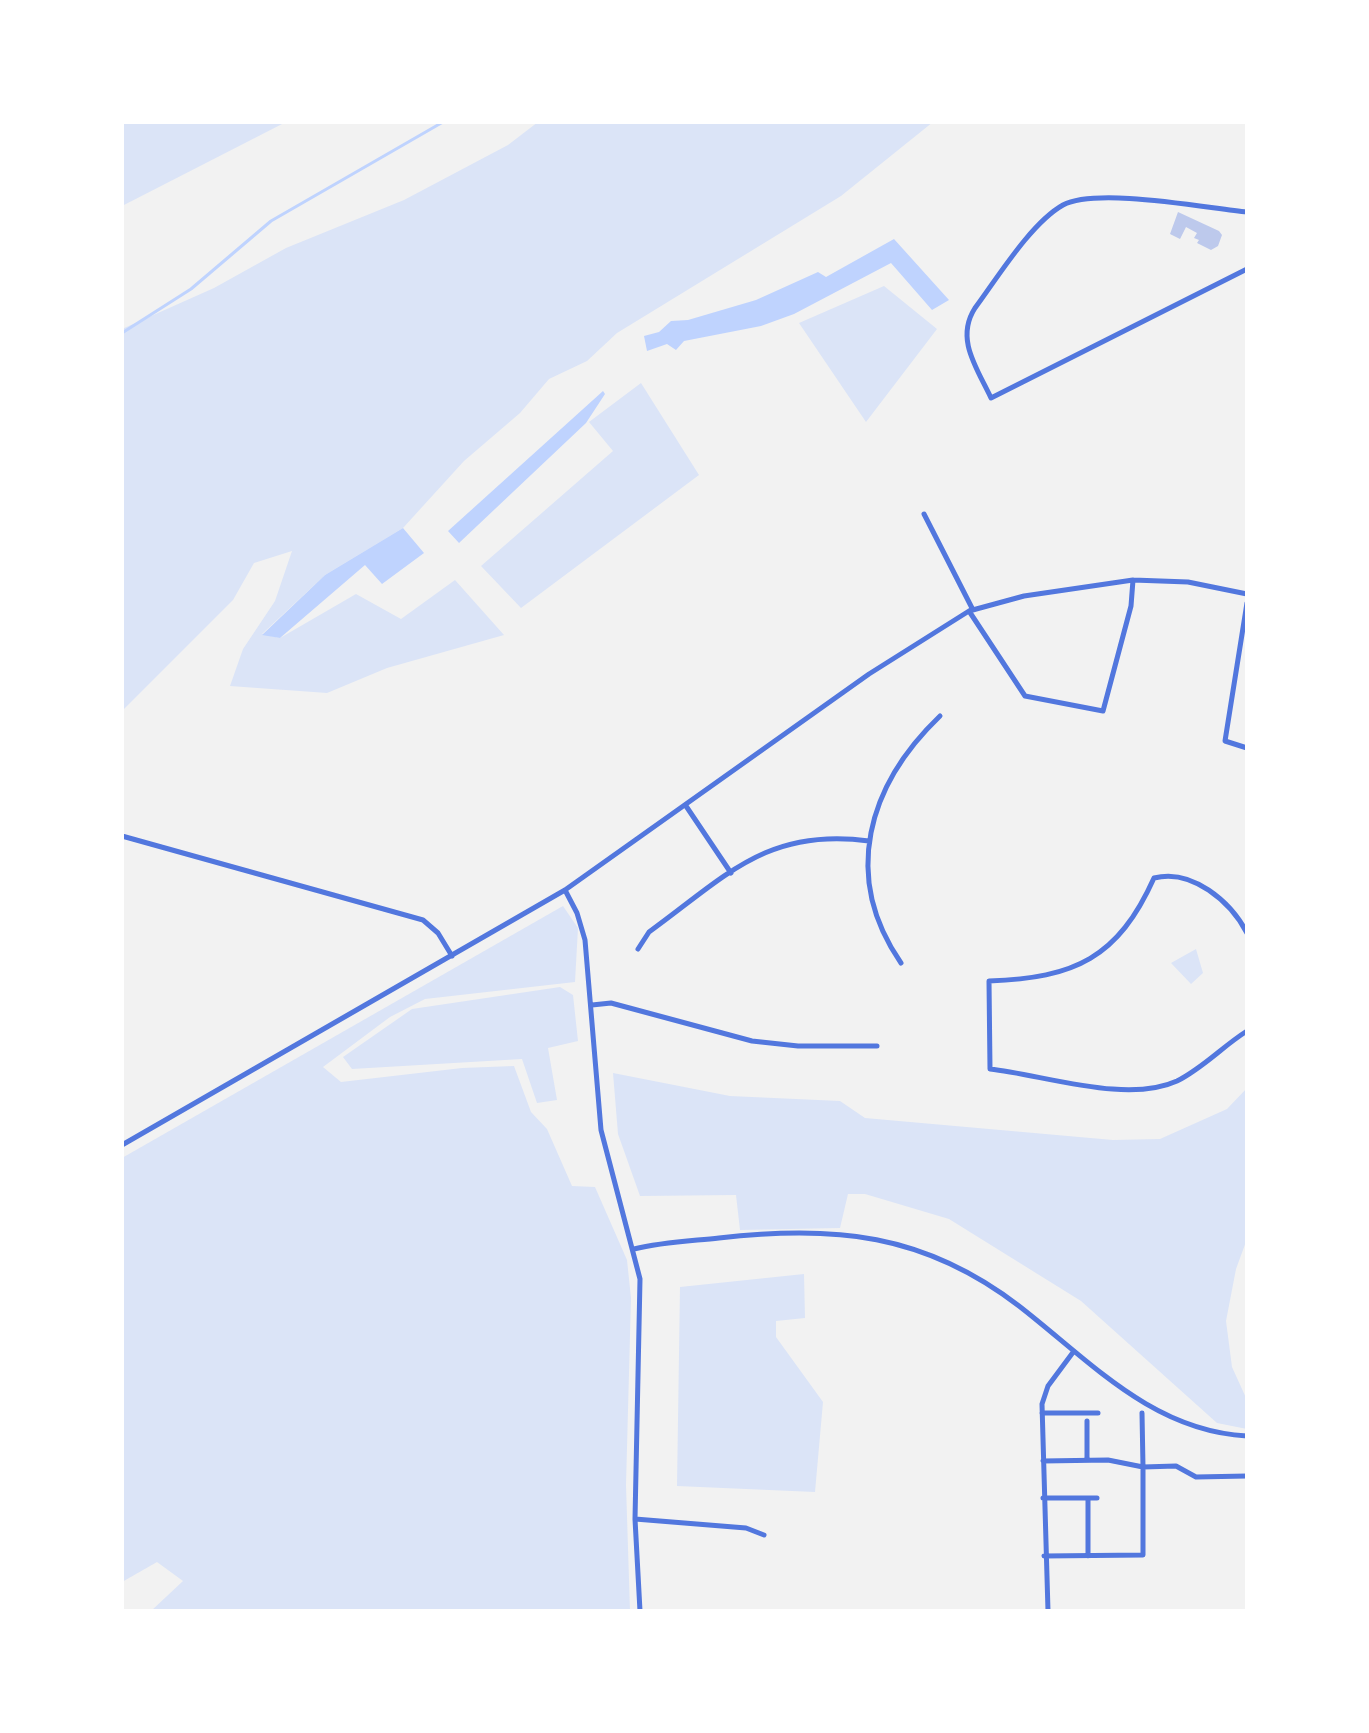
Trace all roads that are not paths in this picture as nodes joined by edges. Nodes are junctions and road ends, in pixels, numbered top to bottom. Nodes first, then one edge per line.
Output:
1 (1247, 212) edge
2 (1247, 269) edge
3 (924, 514) dead end
4 (1133, 580) junction
5 (1247, 594) edge
6 (1247, 603) edge
7 (971, 610) junction
8 (940, 716) dead end
9 (1247, 748) edge
10 (686, 806) junction
11 (122, 836) edge
12 (869, 841) junction
13 (731, 873) junction
14 (565, 890) junction
15 (1247, 933) edge
16 (638, 949) dead end
17 (452, 956) junction
18 (901, 963) dead end
19 (591, 1005) junction
20 (1247, 1031) edge
21 (877, 1046) dead end
22 (122, 1145) edge
23 (634, 1249) junction
24 (1074, 1351) junction
25 (1042, 1413) junction
26 (1098, 1413) dead end
27 (1142, 1413) dead end
28 (1087, 1421) dead end
29 (1247, 1436) edge
30 (1087, 1460) junction
31 (1043, 1461) junction
32 (1143, 1467) junction
33 (1247, 1476) edge
34 (1043, 1498) junction
35 (1088, 1498) junction
36 (1097, 1498) dead end
37 (635, 1519) junction
38 (764, 1535) dead end
39 (1044, 1556) junction
40 (1088, 1556) junction
41 (640, 1611) edge
42 (1048, 1611) edge

1 - 2 street
3 - 7 street
4 - 5 street
4 - 7 street
4 - 7 street
6 - 9 street
7 - 10 street
8 - 12 street
10 - 13 street
10 - 14 street
11 - 17 street
12 - 13 street
12 - 18 street
13 - 16 street
14 - 17 street
14 - 19 street
15 - 20 street
17 - 22 street
19 - 21 street
19 - 23 street
23 - 24 street
23 - 37 street
24 - 25 street
24 - 29 street
25 - 26 street
25 - 31 street
27 - 32 street
28 - 30 street
30 - 31 street
30 - 32 street
31 - 34 street
32 - 33 street
32 - 40 street
34 - 35 street
34 - 39 street
35 - 36 street
35 - 40 street
37 - 38 street
37 - 41 street
39 - 40 street
39 - 42 street

